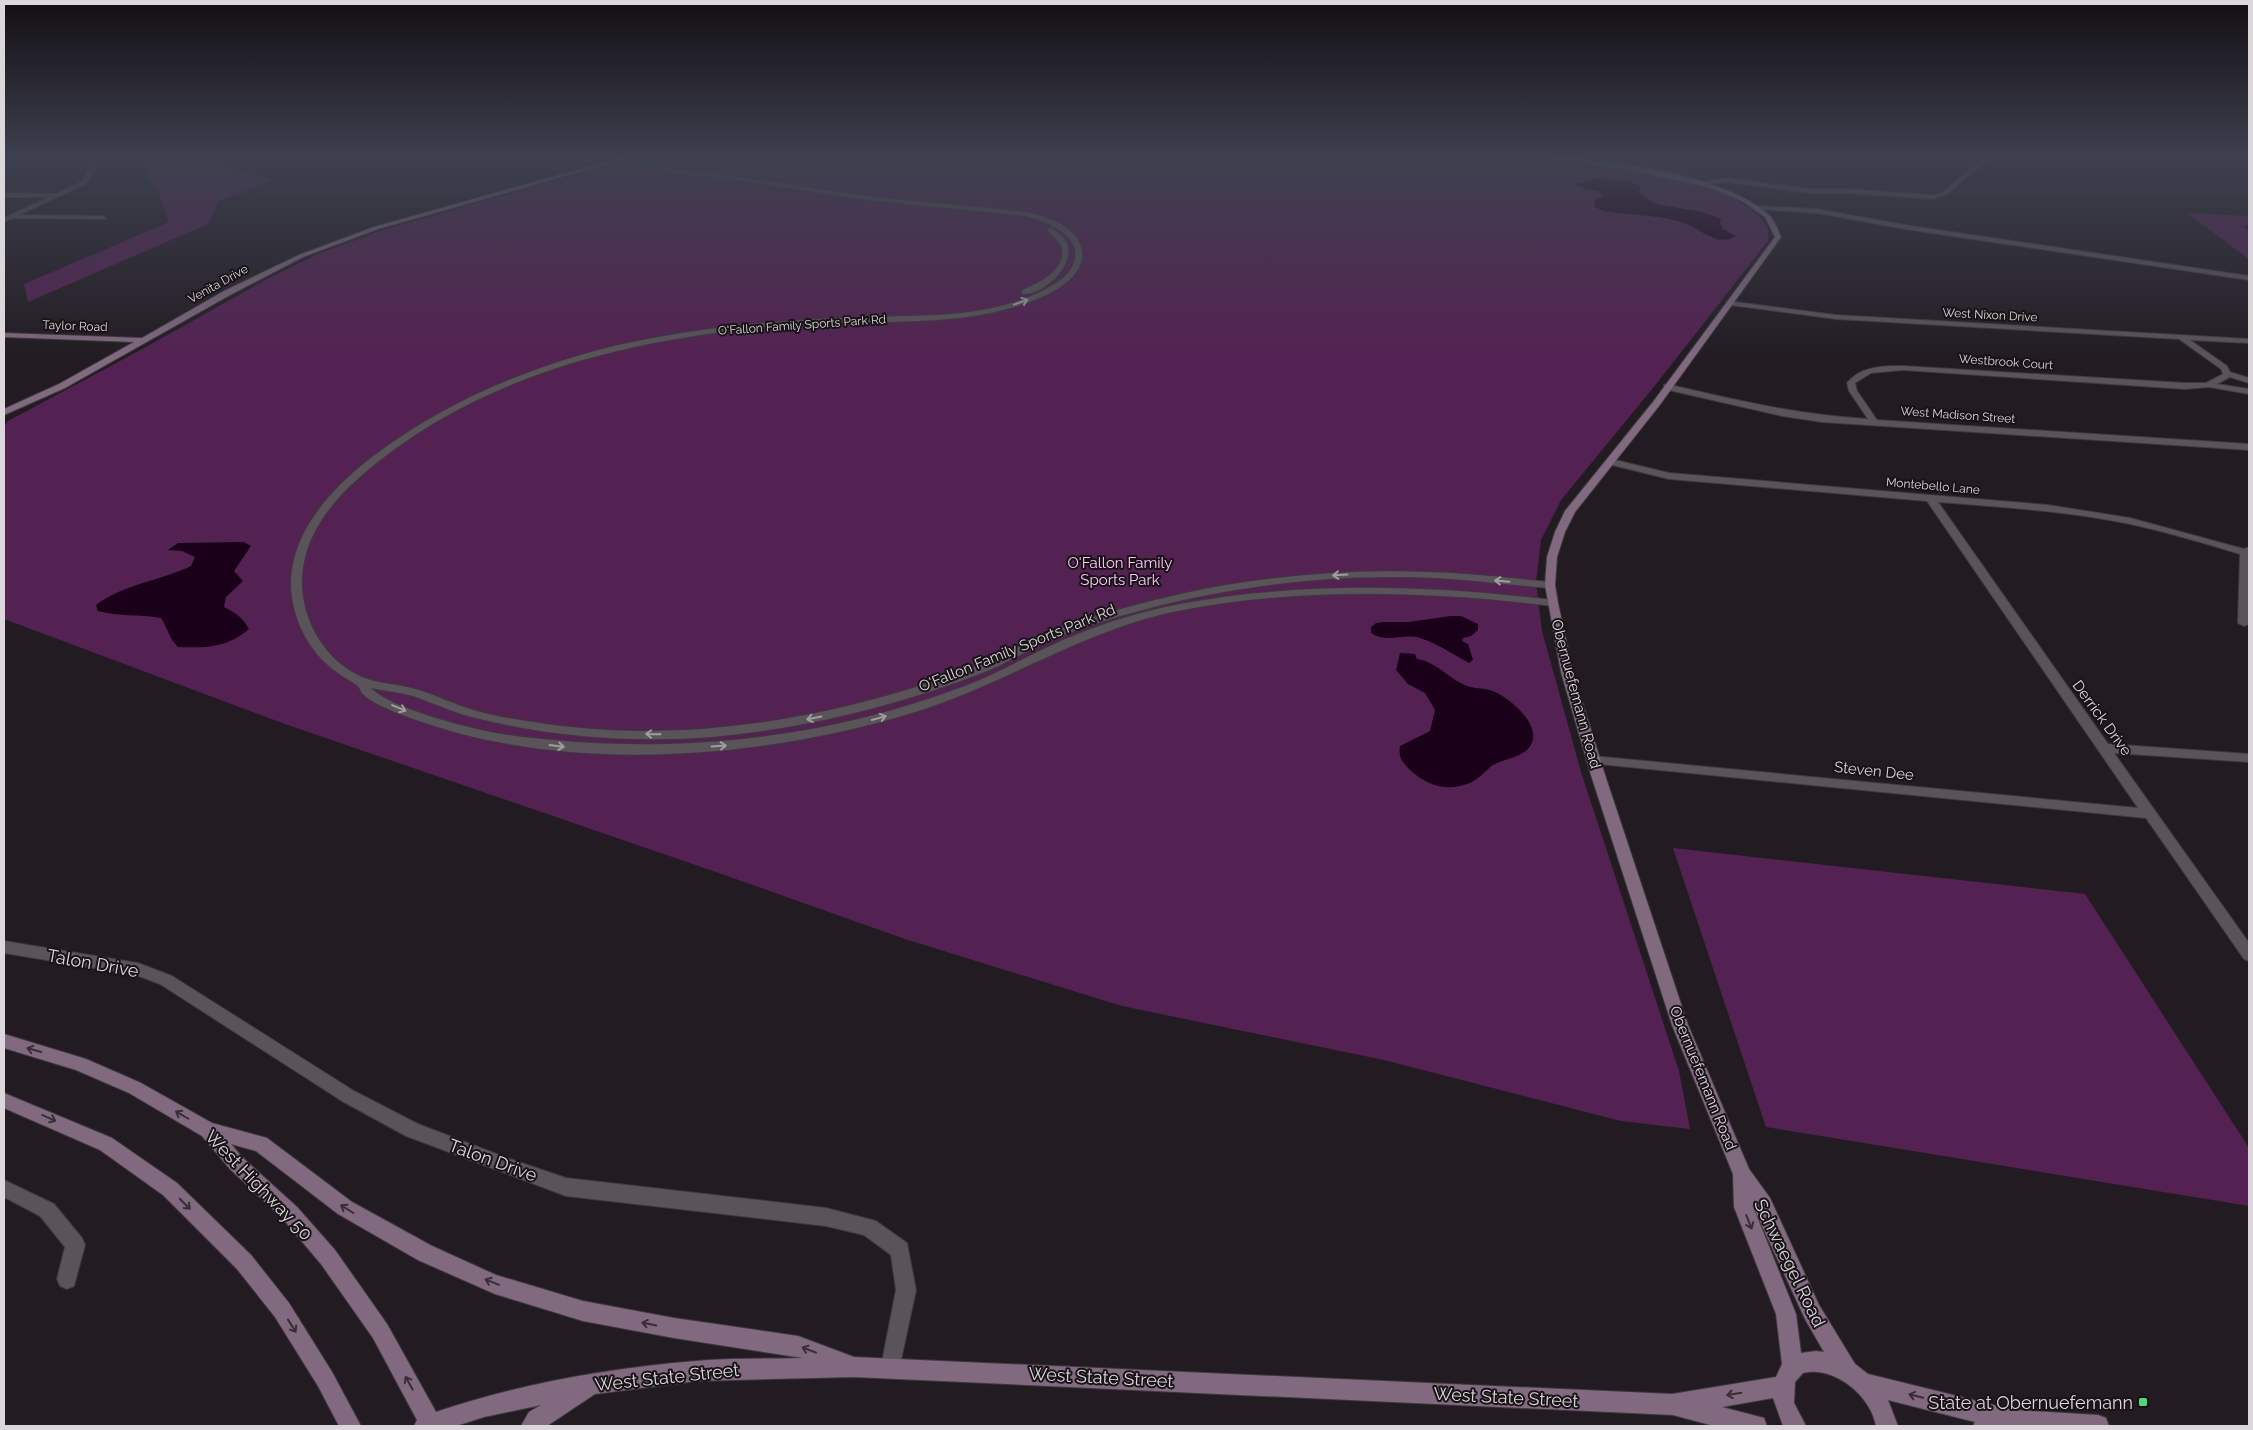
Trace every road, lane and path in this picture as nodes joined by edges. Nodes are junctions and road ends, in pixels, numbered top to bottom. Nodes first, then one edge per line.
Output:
1 (392, 224) edge
2 (1037, 224) edge
3 (1053, 224) edge
4 (1773, 224) edge
5 (1887, 224) edge
6 (2249, 278) edge
7 (1730, 303) junction
8 (904, 318) junction
9 (4, 335) edge
10 (2181, 337) junction
11 (146, 340) junction
12 (2249, 341) edge
13 (2228, 374) junction
14 (2249, 381) edge
15 (2210, 385) junction
16 (1668, 387) junction
17 (2249, 391) edge
18 (4, 412) edge
19 (1874, 422) junction
20 (2249, 447) edge
21 (1611, 462) junction
22 (1931, 499) junction
23 (2248, 552) edge
24 (1550, 585) junction
25 (1552, 603) junction
26 (2244, 623) dead end
27 (361, 681) junction
28 (2104, 748) junction
29 (2249, 758) edge
30 (1593, 760) junction
31 (2152, 814) junction
32 (4, 947) edge
33 (2249, 955) edge
34 (4, 1042) edge
35 (4, 1100) edge
36 (208, 1130) junction
37 (1742, 1174) junction
38 (4, 1188) edge
39 (67, 1279) dead end
40 (854, 1367) junction
41 (891, 1367) junction
42 (1793, 1367) junction
43 (1855, 1377) junction
44 (594, 1384) junction
45 (1782, 1386) junction
46 (1672, 1405) junction
47 (2014, 1421) junction
48 (429, 1425) edge
49 (350, 1426) edge
50 (532, 1426) edge
51 (1756, 1426) edge
52 (1795, 1426) edge
53 (1887, 1426) edge
54 (1984, 1426) edge
55 (2098, 1426) edge

1 - 11 street, Venita Drive
2 - 8 street, O'Fallon Family Sports Park Rd
8 -> 3 street, O'Fallon Family Sports Park Rd
4 - 7 street, Obernuefemann Road
5 - 6 street
7 - 10 street, West Nixon Drive
7 - 16 street, Obernuefemann Road
8 - 27 street, O'Fallon Family Sports Park Rd
9 - 11 street, Taylor Road
10 - 12 street, West Nixon Drive
10 - 13 street
11 - 18 street, Venita Drive
13 - 14 street
13 - 15 street, Westbrook Court
15 - 17 street, Westbrook Court
15 - 19 street, Westbrook Court
16 - 19 street, West Madison Street
16 - 21 street, Obernuefemann Road
19 - 20 street, West Madison Street
21 - 22 street, Montebello Lane
21 - 24 street, Obernuefemann Road
22 - 23 street, Montebello Lane
22 - 28 street, Derrick Drive
23 - 26 street
24 - 25 street, Obernuefemann Road
24 -> 27 street, O'Fallon Family Sports Park Rd
27 -> 25 street, O'Fallon Family Sports Park Rd
25 - 30 street, Obernuefemann Road
28 - 29 street
28 - 31 street, Derrick Drive
30 - 31 street, Steven Dee
30 - 37 street, Obernuefemann Road
31 - 33 street, Derrick Drive
32 - 41 street, Talon Drive
36 -> 34 street, West Highway 50
35 -> 49 street
40 -> 36 street
48 -> 36 street, West Highway 50
37 -> 42 street, Schwaegel Road
37 - 43 street, Schwaegel Road
38 - 39 street
40 - 41 street, West State Street
40 - 44 street, West State Street
41 - 46 street, West State Street
42 - 43 street
42 - 45 street
47 -> 43 street
43 - 53 street, Schwaegel Road
44 - 48 street, West State Street
44 - 50 street
45 -> 46 street, West State Street
45 - 52 street
46 - 51 street
47 - 54 street
47 - 55 street

